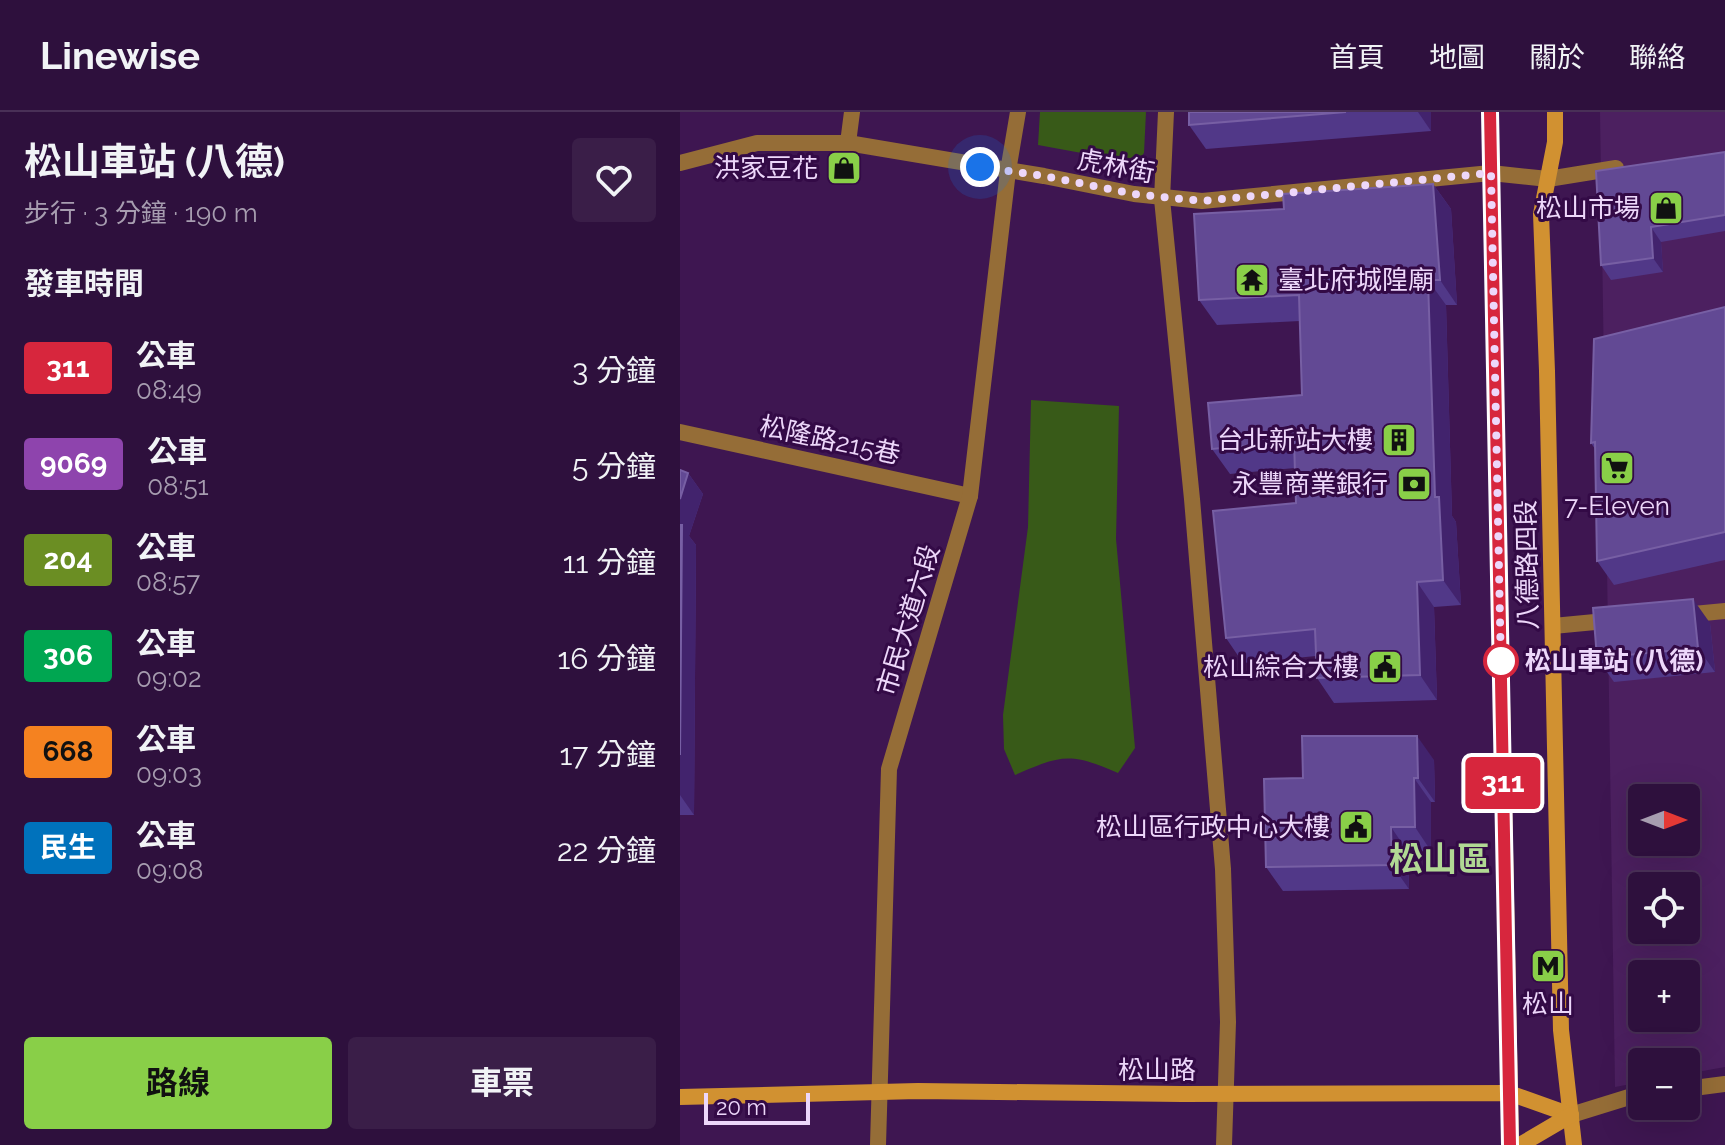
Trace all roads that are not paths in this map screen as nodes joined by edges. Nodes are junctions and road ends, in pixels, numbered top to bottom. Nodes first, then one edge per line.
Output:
1 (852, 112) edge
2 (1018, 112) edge
3 (1166, 112) edge
4 (1490, 112) edge
5 (1555, 112) edge
6 (848, 143) junction
7 (680, 163) edge
8 (1638, 166) edge
9 (1008, 171) junction
10 (1491, 173) junction
11 (1548, 179) junction
12 (1162, 199) junction
13 (680, 432) edge
14 (970, 496) junction
15 (1725, 611) edge
16 (1664, 616) edge
17 (1633, 619) edge
18 (1553, 626) junction
19 (1725, 1084) edge
20 (1700, 1087) edge
21 (878, 1092) junction
22 (1509, 1093) junction
23 (1227, 1094) junction
24 (680, 1097) edge
25 (1628, 1097) edge
26 (1571, 1115) junction
27 (878, 1145) edge
28 (1224, 1145) edge
29 (1511, 1145) edge
30 (1520, 1145) edge
31 (1574, 1145) edge

1 - 6 street
2 - 9 street, 市民大道六段
3 - 12 street
4 - 10 main road, 八德路四段
5 - 11 main road, 八德路四段
6 - 7 street, 虎林街
6 - 9 street, 虎林街
8 - 11 street, 虎林街
9 - 12 street, 虎林街
9 - 14 street, 市民大道六段
10 - 11 street, 虎林街
10 - 12 street, 虎林街
10 - 22 main road, 八德路四段
11 - 18 main road, 八德路四段
12 - 23 street
13 - 14 street, 松隆路215巷
14 - 21 street, 市民大道六段
15 - 16 street
17 - 18 street
18 - 26 main road, 八德路四段
19 - 20 street
21 - 23 main road, 松山路
21 - 24 main road, 松山路
21 - 27 street, 市民大道六段
22 - 23 main road, 松山路
22 - 26 main road, 松山路
22 - 29 main road, 八德路四段
23 - 28 street
25 - 26 street
26 - 30 main road
26 - 31 main road, 八德路四段

